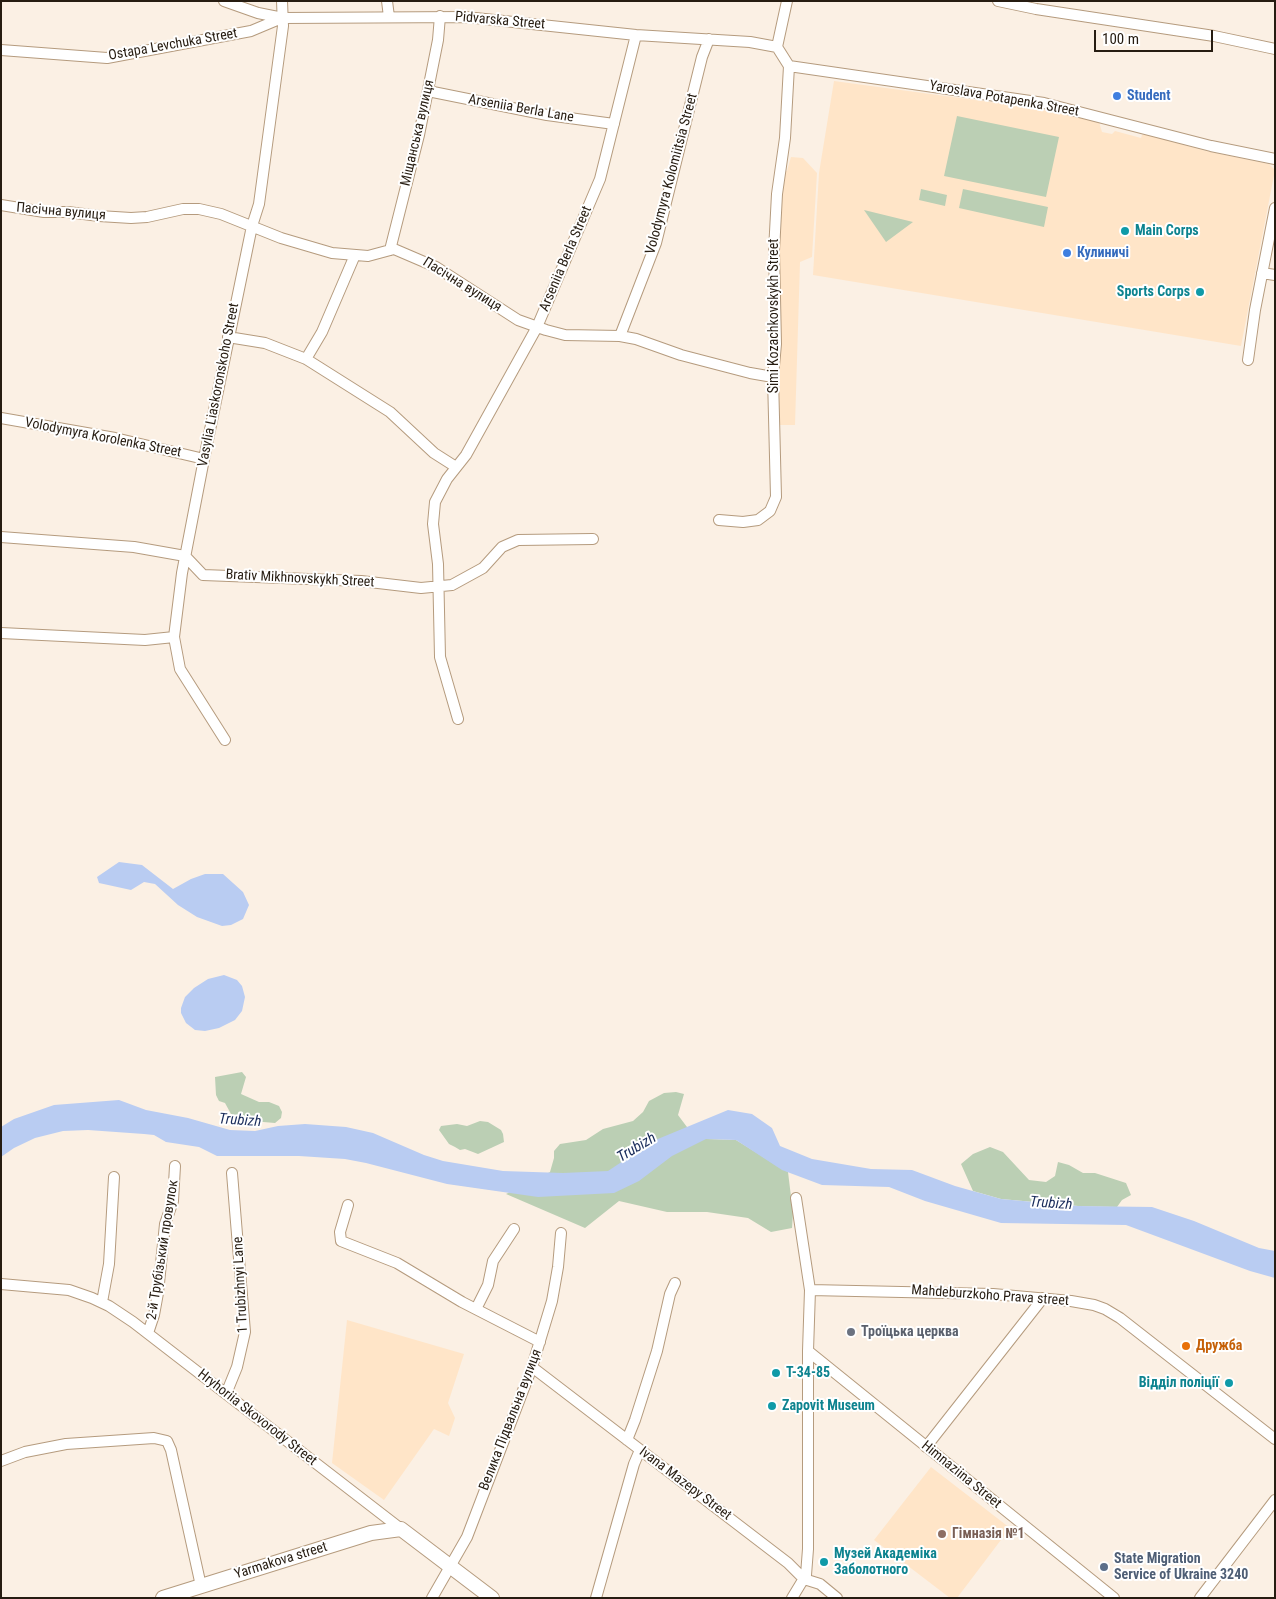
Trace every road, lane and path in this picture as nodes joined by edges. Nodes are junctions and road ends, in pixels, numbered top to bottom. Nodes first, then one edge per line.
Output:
1 (224, 1) edge
2 (282, 1) edge
3 (388, 1) edge
4 (787, 1) edge
5 (998, 1) edge
6 (440, 16) junction
7 (388, 17) junction
8 (283, 18) junction
9 (636, 35) junction
10 (708, 39) junction
11 (777, 47) junction
12 (1275, 49) edge
13 (1, 50) edge
14 (790, 66) junction
15 (428, 91) junction
16 (614, 124) junction
17 (1275, 159) edge
18 (1, 205) edge
19 (1275, 208) edge
20 (252, 226) junction
21 (390, 250) junction
22 (355, 255) junction
23 (1262, 273) junction
24 (1275, 276) edge
25 (537, 327) junction
26 (620, 336) junction
27 (228, 337) junction
28 (306, 359) junction
29 (1248, 360) dead end
30 (773, 377) junction
31 (1, 418) edge
32 (204, 459) junction
33 (456, 467) junction
34 (719, 520) dead end
35 (1, 536) edge
36 (592, 539) dead end
37 (185, 556) junction
38 (438, 587) junction
39 (1, 633) edge
40 (174, 637) junction
41 (458, 719) dead end
42 (225, 740) dead end
43 (175, 1166) dead end
44 (232, 1173) dead end
45 (114, 1177) dead end
46 (796, 1198) dead end
47 (348, 1205) dead end
48 (514, 1228) dead end
49 (561, 1233) dead end
50 (675, 1283) dead end
51 (1, 1284) edge
52 (810, 1290) junction
53 (1043, 1298) junction
54 (102, 1302) junction
55 (476, 1309) junction
56 (148, 1333) junction
57 (540, 1342) junction
58 (808, 1351) junction
59 (532, 1367) junction
60 (226, 1394) junction
61 (1275, 1439) edge
62 (627, 1440) junction
63 (926, 1447) junction
64 (640, 1450) junction
65 (1, 1461) edge
66 (1275, 1500) edge
67 (401, 1529) junction
68 (450, 1566) junction
69 (804, 1579) junction
70 (202, 1586) junction
71 (163, 1598) edge
72 (432, 1598) edge
73 (492, 1598) edge
74 (596, 1598) edge
75 (792, 1598) edge
76 (837, 1598) edge
77 (1114, 1598) edge
78 (1200, 1598) edge

1 - 8 street, Pidvarska Street
2 - 8 street, Vasylia Liaskoronskoho Street
3 - 7 street
4 - 11 street
5 - 12 street
6 - 7 street, Pidvarska Street
6 - 9 street, Pidvarska Street
6 - 15 street, Міщанська вулиця
7 - 8 street, Pidvarska Street
8 - 13 street, Ostapa Levchuka Street
8 - 20 street, Vasylia Liaskoronskoho Street
9 - 10 street, Pidvarska Street
9 - 16 street, Arseniia Berla Street
10 - 11 street, Pidvarska Street
10 - 26 street, Volodymyra Kolomiitsia Street
11 - 14 street
14 - 17 street, Yaroslava Potapenka Street
14 - 30 street, Simi Kozachkovskykh Street
15 - 16 street, Arseniia Berla Lane
15 - 21 street, Міщанська вулиця
16 - 25 street, Arseniia Berla Street
18 - 20 street, Пасічна вулиця
19 - 23 street
20 - 22 street, Пасічна вулиця
20 - 27 street, Vasylia Liaskoronskoho Street
21 - 22 street, Пасічна вулиця
21 - 25 street, Пасічна вулиця
22 - 28 street
23 - 24 street
23 - 29 street
25 - 26 street, Пасічна вулиця
25 - 33 street, Arseniia Berla Street
26 - 30 street, Пасічна вулиця
27 - 28 street
27 - 32 street, Vasylia Liaskoronskoho Street
28 - 33 street
30 - 34 street, Simi Kozachkovskykh Street
31 - 32 street, Volodymyra Korolenka Street
32 - 37 street, Vasylia Liaskoronskoho Street
33 - 38 street, Arseniia Berla Street
35 - 37 street
36 - 38 street, Brativ Mikhnovskykh Street
37 - 38 street, Brativ Mikhnovskykh Street
37 - 40 street, Vasylia Liaskoronskoho Street
38 - 41 street, Arseniia Berla Street
39 - 40 street
40 - 42 street, Vasylia Liaskoronskoho Street
43 - 56 street, 2-й Трубізький провулок
44 - 60 street, 1 Trubizhnyi Lane
45 - 54 street
46 - 52 street
47 - 55 street
48 - 55 street
49 - 57 street, Велика Підвальна вулиця
50 - 62 street
51 - 54 street, Hryhoriia Skovorody Street
52 - 53 street, Mahdeburzkoho Prava street
52 - 58 street
53 - 61 street, Mahdeburzkoho Prava street
53 - 63 street
54 - 56 street, Hryhoriia Skovorody Street
55 - 57 street
56 - 60 street, Hryhoriia Skovorody Street
57 - 59 street, Велика Підвальна вулиця
58 - 63 street, Himnaziina Street
58 - 69 street
59 - 62 street, Ivana Mazepy Street
59 - 68 street, Велика Підвальна вулиця
60 - 67 street, Hryhoriia Skovorody Street
62 - 64 street, Ivana Mazepy Street
63 - 77 street, Himnaziina Street
64 - 69 street, Ivana Mazepy Street
64 - 74 street
65 - 70 street
66 - 78 street
67 - 68 street, Hryhoriia Skovorody Street
67 - 70 street, Yarmakova street
68 - 72 street, Велика Підвальна вулиця
68 - 73 street, Hryhoriia Skovorody Street
69 - 75 street
69 - 76 street, Ivana Mazepy Street
70 - 71 street, Yarmakova street

